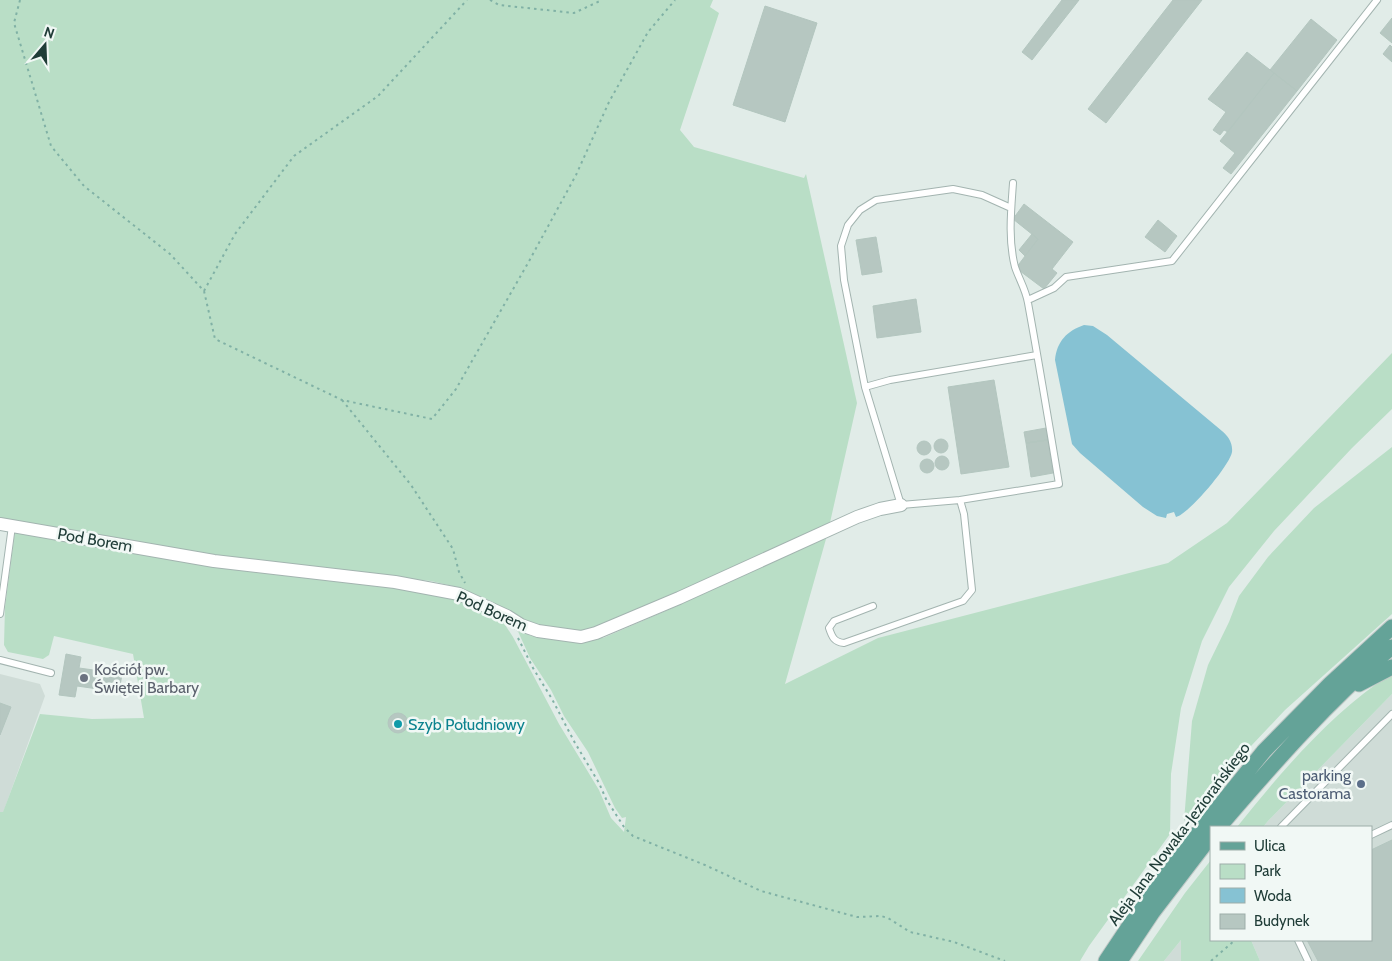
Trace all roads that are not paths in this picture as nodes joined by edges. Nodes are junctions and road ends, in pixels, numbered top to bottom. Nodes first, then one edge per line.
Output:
1 (1378, 0) edge
2 (1013, 183) dead end
3 (1011, 208) junction
4 (1028, 300) junction
5 (1037, 355) junction
6 (866, 387) junction
7 (960, 500) junction
8 (901, 505) junction
9 (6, 525) edge
10 (873, 606) dead end
11 (0, 614) edge
12 (1392, 627) edge
13 (1392, 647) edge
14 (0, 660) edge
15 (1392, 667) edge
16 (51, 674) dead end
17 (1340, 694) junction
18 (1392, 714) edge
19 (1392, 825) edge
20 (1219, 826) edge
21 (1282, 826) edge
22 (1372, 835) edge
23 (1210, 837) edge
24 (1298, 941) edge
25 (1106, 961) edge
26 (1120, 961) edge
27 (1308, 961) edge

1 - 4 lane
2 - 3 lane
3 - 4 lane
3 - 6 lane
4 - 5 lane
5 - 6 lane
5 - 7 lane
6 - 8 lane
7 - 8 lane
7 - 10 lane
8 - 9 street, Pod Borem
9 - 11 lane
12 - 25 main road, Aleja Jana Nowaka-Jeziorańskiego
13 - 17 main road, Aleja Jana Nowaka-Jeziorańskiego
14 - 16 lane
15 - 17 main road
17 - 20 main road, Aleja Jana Nowaka-Jeziorańskiego
18 - 21 lane
19 - 22 lane
23 - 26 main road, Aleja Jana Nowaka-Jeziorańskiego
24 - 27 lane

